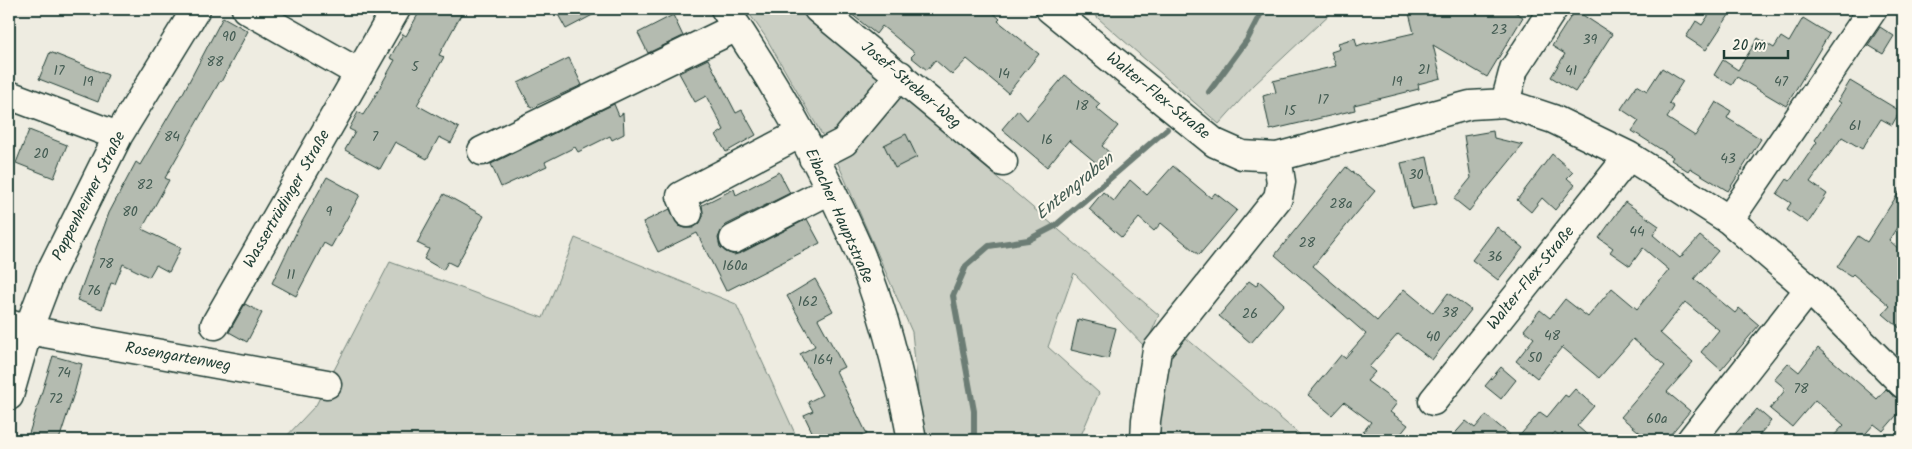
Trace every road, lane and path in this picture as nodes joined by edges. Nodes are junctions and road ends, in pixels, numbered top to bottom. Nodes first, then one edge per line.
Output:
1 (196, 9) edge
2 (246, 9) edge
3 (396, 9) edge
4 (818, 9) edge
5 (1050, 9) edge
6 (1553, 9) edge
7 (1873, 9) edge
8 (731, 18) edge
9 (359, 73) junction
10 (900, 76) junction
11 (9, 95) edge
12 (1505, 103) junction
13 (801, 133) junction
14 (118, 136) junction
15 (482, 151) dead end
16 (1629, 156) junction
17 (1277, 157) junction
18 (814, 158) junction
19 (1003, 162) dead end
20 (830, 190) junction
21 (688, 212) dead end
22 (1729, 220) junction
23 (734, 239) dead end
24 (1809, 289) junction
25 (215, 325) dead end
26 (18, 327) edge
27 (1902, 380) edge
28 (327, 384) dead end
29 (9, 396) edge
30 (1433, 400) dead end
31 (912, 440) edge
32 (1145, 440) edge
33 (1691, 440) edge

1 - 14 street, Pappenheimer Straße
2 - 9 street
3 - 9 street, Wassertrüdinger Straße
4 - 10 street, Josef-Streber-Weg
5 - 17 street, Walter-Flex-Straße
6 - 12 street
7 - 22 street
8 - 13 street, Eibacher Hauptstraße
8 - 15 street
9 - 25 street, Wassertrüdinger Straße
10 - 18 street
10 - 19 street, Josef-Streber-Weg
11 - 14 street
12 - 16 street, Walter-Flex-Straße
12 - 17 street, Walter-Flex-Straße
13 - 18 street, Eibacher Hauptstraße
13 - 21 street
14 - 26 street, Pappenheimer Straße
16 - 22 street, Walter-Flex-Straße
16 - 30 street, Walter-Flex-Straße
17 - 32 street
18 - 20 street, Eibacher Hauptstraße
20 - 23 street
20 - 31 street, Eibacher Hauptstraße
22 - 24 street, Walter-Flex-Straße
24 - 27 street, Walter-Flex-Straße
24 - 33 street
26 - 28 street, Rosengartenweg
26 - 29 street, Pappenheimer Straße

